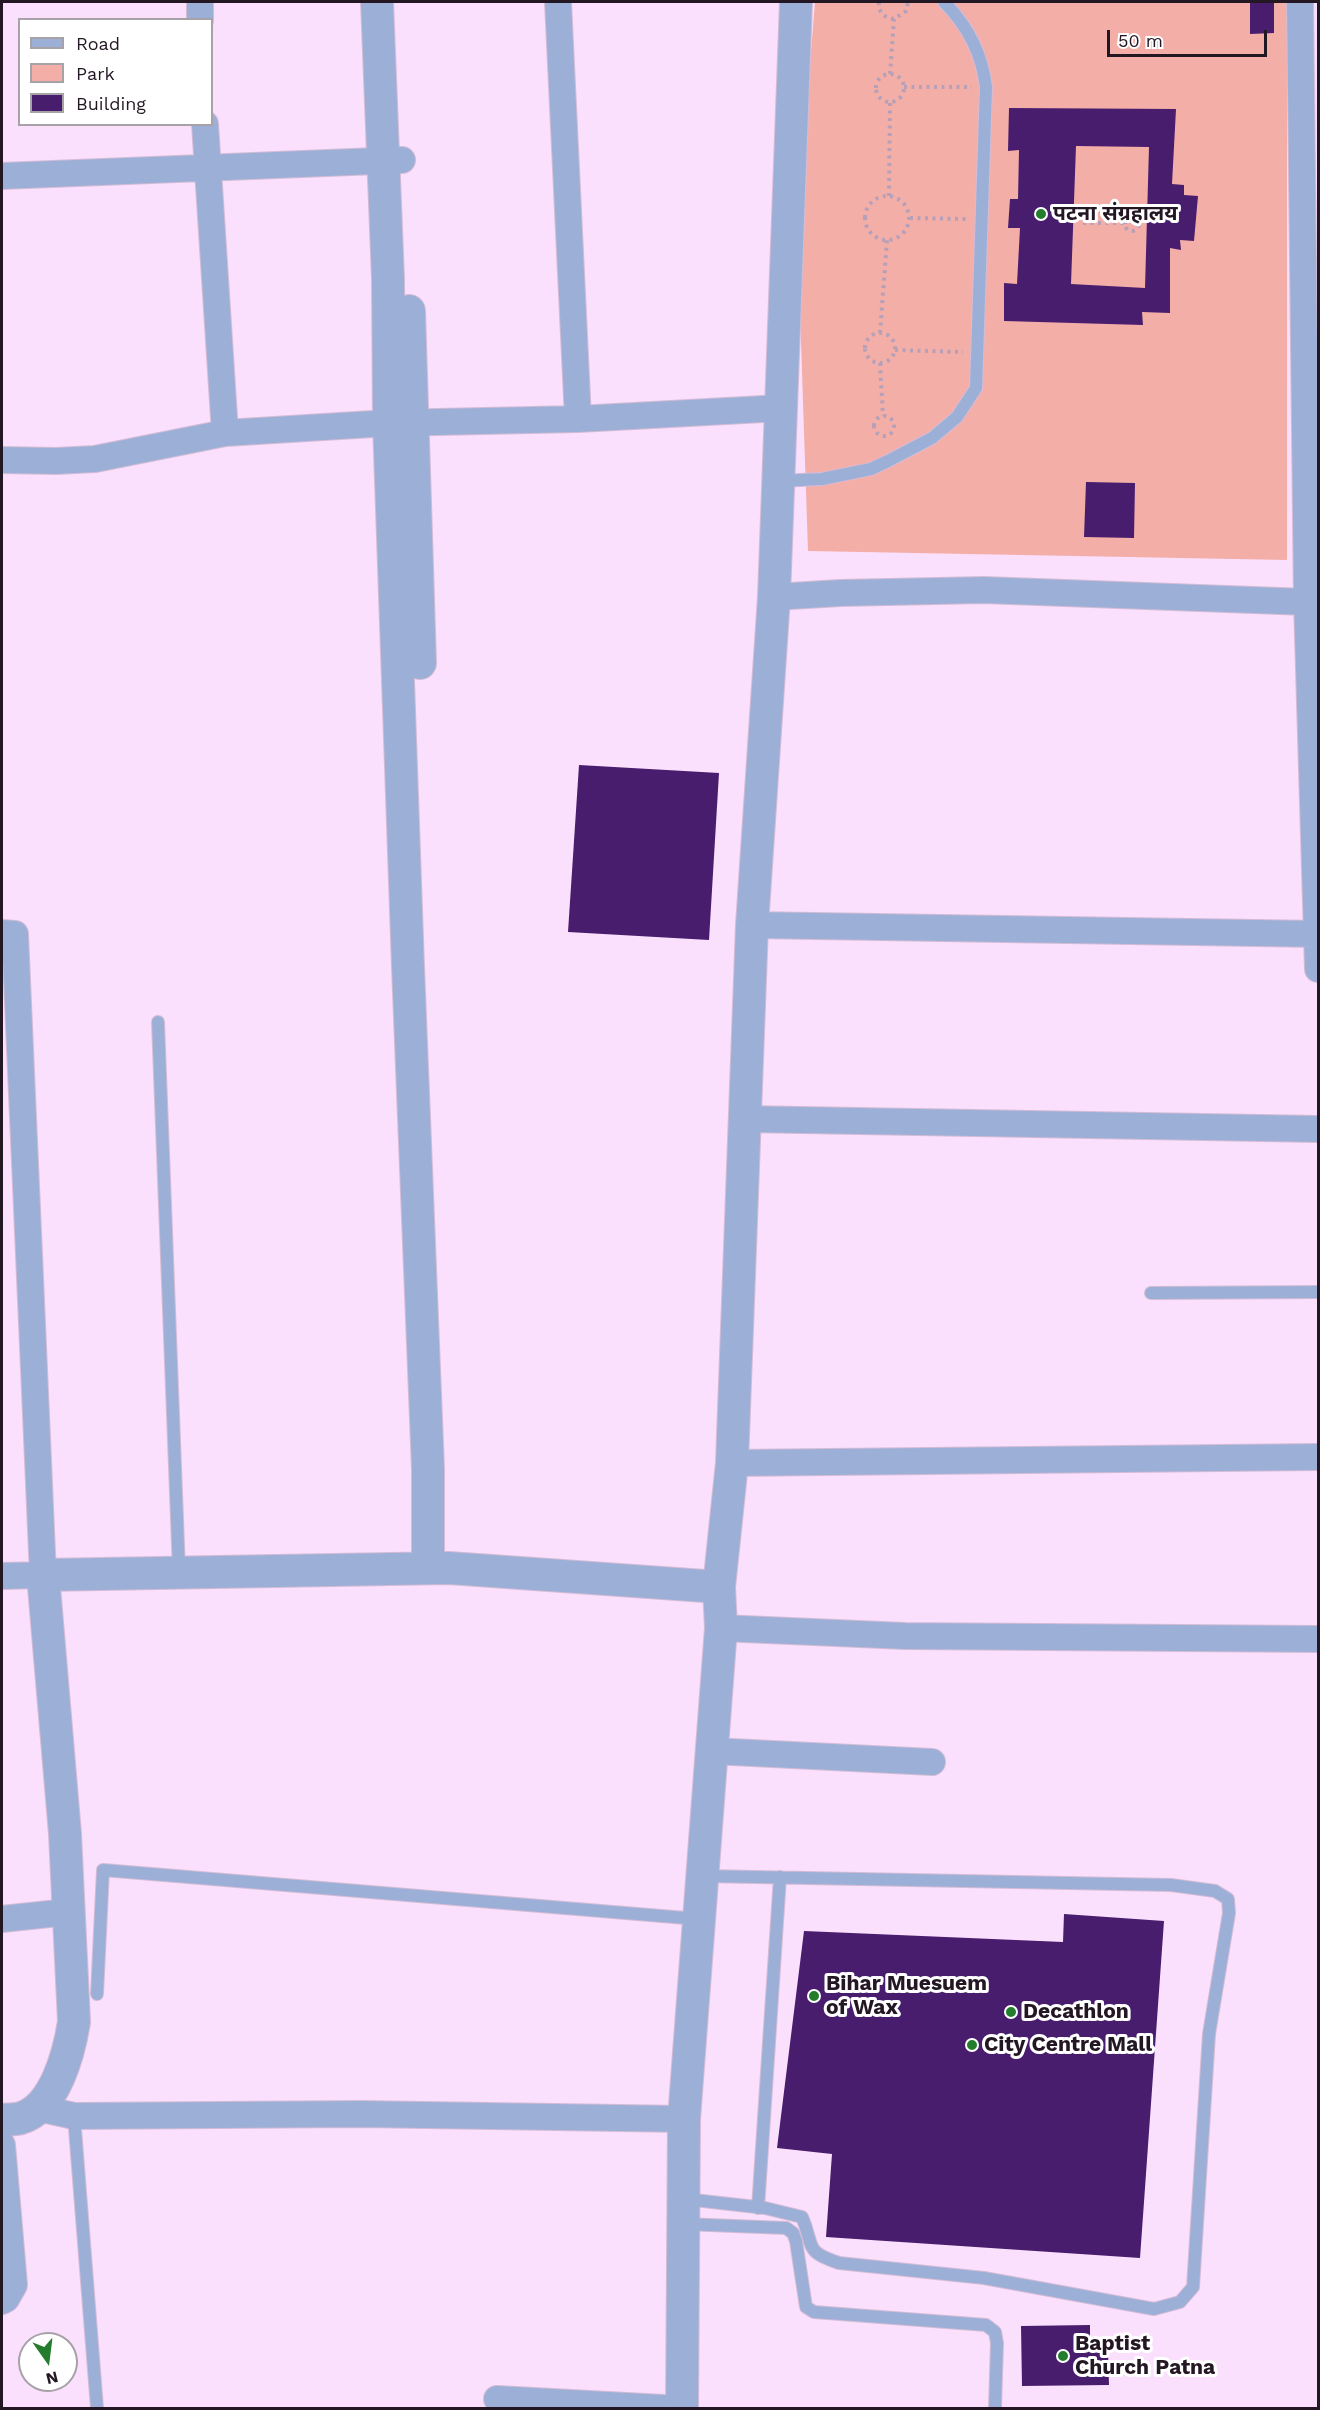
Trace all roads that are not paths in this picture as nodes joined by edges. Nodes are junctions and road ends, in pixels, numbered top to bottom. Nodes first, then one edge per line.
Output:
1 (200, 2) edge
2 (377, 2) edge
3 (398, 2) edge
4 (558, 2) edge
5 (796, 2) edge
6 (944, 2) edge
7 (1300, 2) edge
8 (200, 18) edge
9 (1310, 95) edge
10 (206, 126) edge
11 (392, 151) junction
12 (207, 168) junction
13 (2, 176) edge
14 (1311, 366) edge
15 (782, 408) junction
16 (578, 419) junction
17 (402, 423) junction
18 (225, 433) junction
19 (2, 460) edge
20 (779, 481) junction
21 (774, 597) junction
22 (1307, 602) junction
23 (752, 925) junction
24 (2, 933) edge
25 (1318, 934) edge
26 (1318, 969) edge
27 (158, 1022) dead end
28 (744, 1119) junction
29 (1318, 1129) edge
30 (1318, 1292) edge
31 (1151, 1293) dead end
32 (1318, 1457) edge
33 (732, 1462) junction
34 (438, 1568) junction
35 (179, 1573) junction
36 (43, 1575) junction
37 (2, 1576) edge
38 (719, 1587) junction
39 (721, 1628) junction
40 (1318, 1639) edge
41 (712, 1751) junction
42 (933, 1761) dead end
43 (702, 1876) junction
44 (780, 1877) junction
45 (68, 1912) junction
46 (2, 1918) edge
47 (699, 1919) junction
48 (97, 1994) dead end
49 (38, 2108) junction
50 (74, 2116) junction
51 (684, 2119) junction
52 (2, 2120) edge
53 (2, 2145) edge
54 (759, 2208) junction
55 (683, 2212) junction
56 (2, 2301) edge
57 (497, 2399) dead end
58 (97, 2409) edge
59 (664, 2409) edge
60 (682, 2409) edge
61 (995, 2409) edge

1 - 8 street
2 - 11 street
3 - 11 street
4 - 16 street
5 - 15 street
6 - 20 lane
7 - 9 street
9 - 14 street
10 - 12 street
11 - 12 street
11 - 17 street
12 - 13 street
12 - 18 street
14 - 22 street
15 - 16 street
15 - 20 street
16 - 17 street
17 - 18 street
17 - 34 street
18 - 19 street
20 - 21 street
21 - 22 street
21 - 23 street
22 - 25 street
23 - 25 street
23 - 28 street
24 - 36 street
25 - 26 street
27 - 35 lane
28 - 29 street
28 - 33 street
30 - 31 lane
32 - 33 street
33 - 38 street
34 - 35 street
34 - 38 street
35 - 36 street
36 - 37 street
36 - 45 street
38 - 39 street
39 - 40 street
39 - 41 street
41 - 42 street
41 - 43 street
43 - 44 lane
43 - 47 street
44 - 54 lane
44 - 54 lane
45 - 46 street
45 - 49 street
47 - 48 lane
47 - 51 street
49 - 50 street
49 - 52 street
50 - 51 street
50 - 58 lane
51 - 55 street
53 - 56 street
54 - 55 lane
55 - 60 street
55 - 61 lane
57 - 59 street

